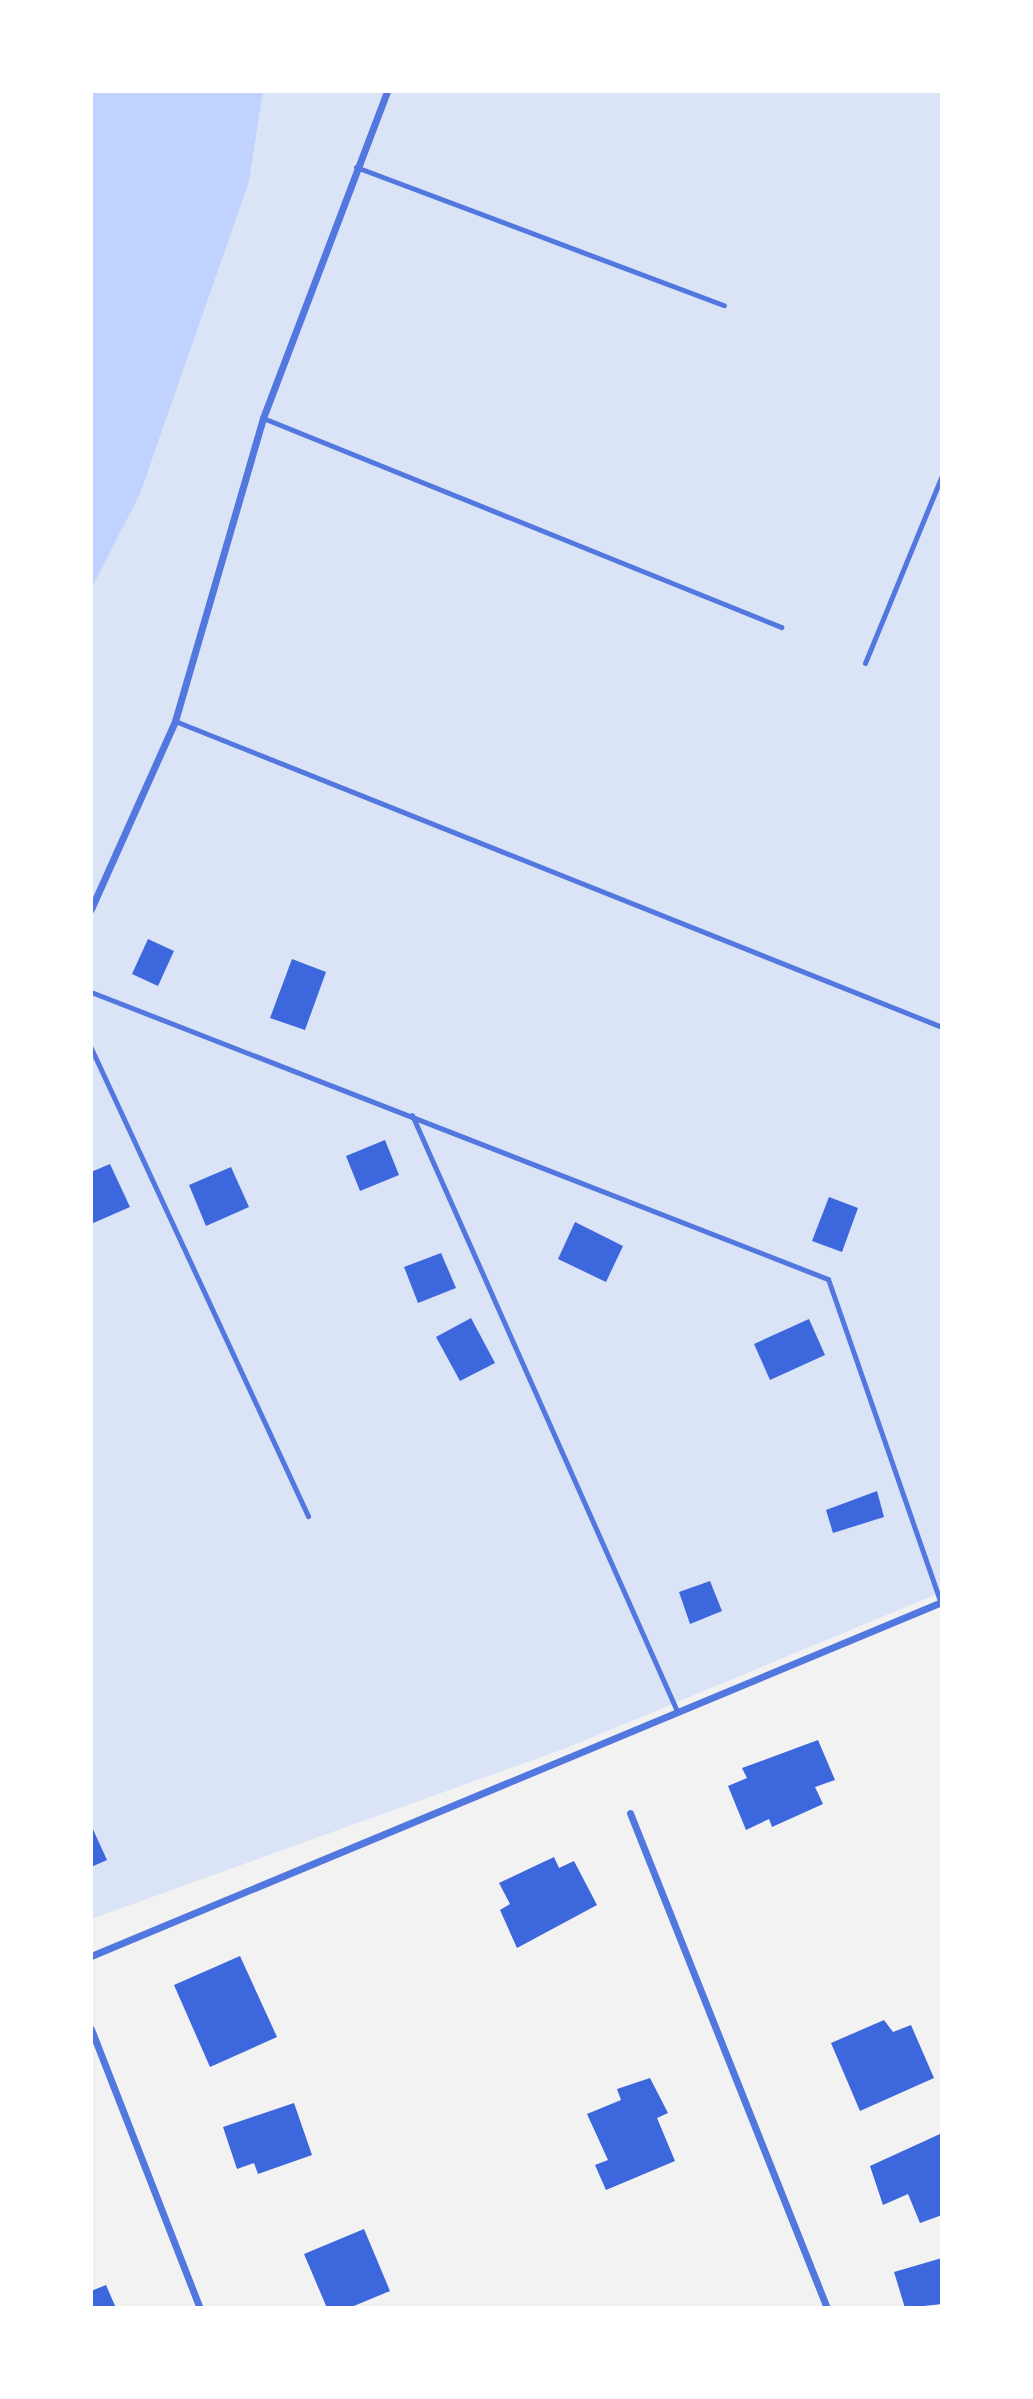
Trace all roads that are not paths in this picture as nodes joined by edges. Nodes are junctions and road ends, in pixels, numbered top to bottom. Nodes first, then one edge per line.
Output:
1 (387, 91) edge
2 (356, 167) junction
3 (724, 305) dead end
4 (264, 418) junction
5 (942, 475) edge
6 (781, 627) dead end
7 (864, 663) dead end
8 (175, 721) junction
9 (91, 909) edge
10 (91, 992) edge
11 (942, 1027) edge
12 (91, 1048) edge
13 (412, 1115) junction
14 (309, 1516) dead end
15 (942, 1602) edge
16 (677, 1711) junction
17 (630, 1813) dead end
18 (91, 1956) edge
19 (91, 2029) edge
20 (200, 2308) edge
21 (827, 2308) edge

1 - 2 street
2 - 3 lane
2 - 4 street
4 - 6 lane
4 - 8 street
5 - 7 lane
8 - 9 street
8 - 11 lane
10 - 13 lane
12 - 14 lane
13 - 15 lane
13 - 16 lane
15 - 16 street
16 - 18 street
17 - 21 street
19 - 20 street

